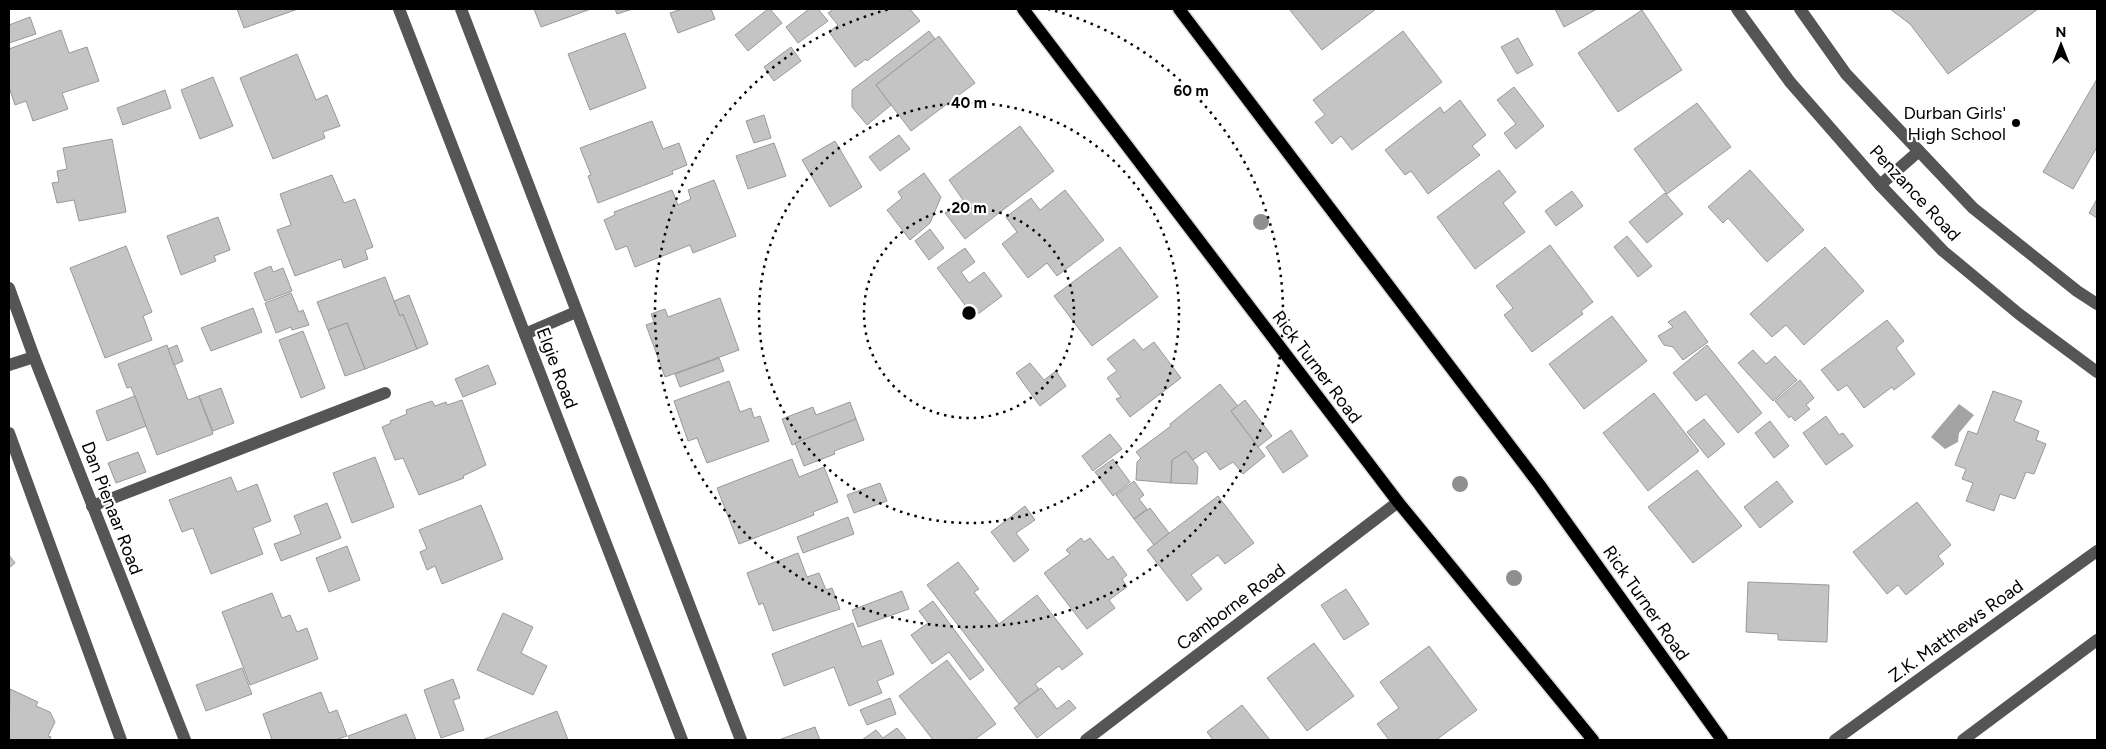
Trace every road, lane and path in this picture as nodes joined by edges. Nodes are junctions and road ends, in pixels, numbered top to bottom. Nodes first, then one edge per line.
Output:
1 (398, 9) edge
2 (461, 9) edge
3 (1023, 9) edge
4 (1179, 9) edge
5 (1737, 9) edge
6 (1800, 9) edge
7 (1919, 151) junction
8 (1880, 184) junction
9 (9, 288) edge
10 (2097, 304) edge
11 (576, 312) junction
12 (525, 334) junction
13 (34, 357) junction
14 (9, 365) edge
15 (2097, 372) edge
16 (385, 392) dead end
17 (9, 433) edge
18 (1398, 502) junction
19 (92, 506) junction
20 (2097, 550) edge
21 (2097, 640) edge
22 (121, 740) edge
23 (185, 740) edge
24 (682, 740) edge
25 (741, 740) edge
26 (1086, 740) edge
27 (1592, 740) edge
28 (1722, 740) edge
29 (1835, 740) edge
30 (1963, 740) edge

1 - 12 street, Elgie Road
2 - 11 street
3 - 18 main road, Rick Turner Road
4 - 28 main road, Rick Turner Road
5 - 8 street, Penzance Road
6 - 7 street, Penzance Road
7 - 8 street
7 - 10 street, Penzance Road
8 - 15 street, Penzance Road
9 - 13 street, Dan Pienaar Road
11 - 12 street
11 - 25 street
12 - 24 street, Elgie Road
13 - 14 street
13 - 19 street, Dan Pienaar Road
16 - 19 street
17 - 22 street
18 - 26 street, Camborne Road
18 - 27 main road, Rick Turner Road
19 - 23 street, Dan Pienaar Road
20 - 29 street, Z.K. Matthews Road
21 - 30 street

